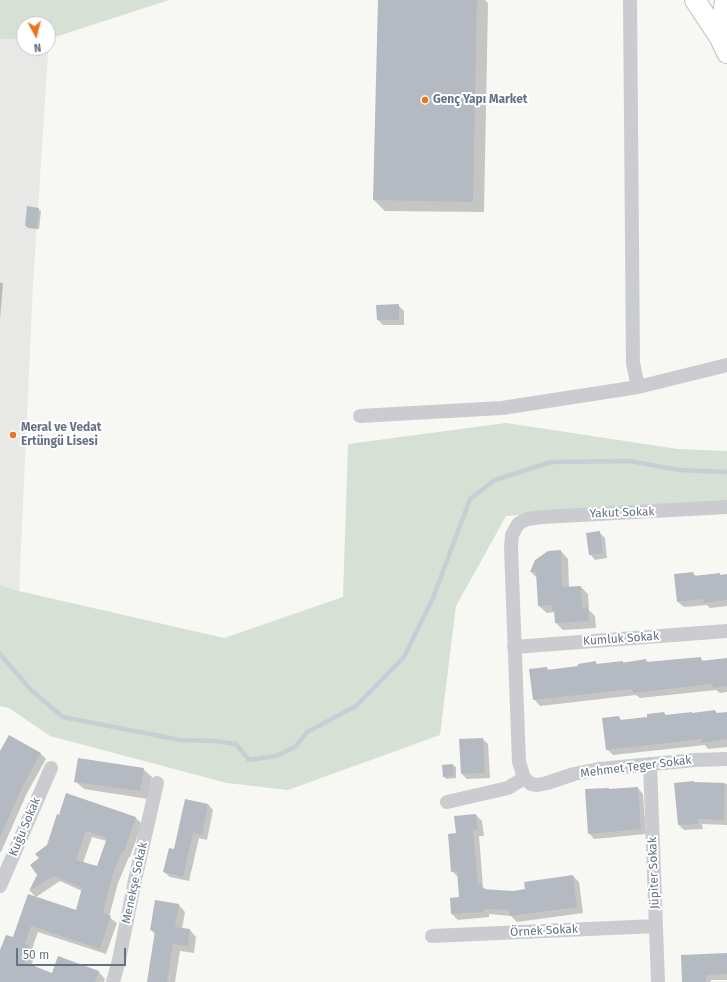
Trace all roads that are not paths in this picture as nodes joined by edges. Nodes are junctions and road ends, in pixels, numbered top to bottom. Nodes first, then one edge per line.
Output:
1 (630, 0) edge
2 (695, 0) edge
3 (725, 0) edge
4 (723, 46) edge
5 (727, 365) edge
6 (638, 388) junction
7 (360, 416) dead end
8 (727, 508) edge
9 (727, 631) edge
10 (514, 647) junction
11 (727, 759) edge
12 (650, 764) junction
13 (51, 768) dead end
14 (524, 778) junction
15 (157, 783) dead end
16 (447, 802) dead end
17 (0, 886) edge
18 (656, 926) junction
19 (432, 936) dead end
20 (113, 982) edge
21 (658, 982) edge

1 - 6 street
2 - 4 street
3 - 4 street
5 - 6 street
6 - 7 street
8 - 10 street, Yakut Sokak
9 - 10 street, Kumluk Sokak
10 - 14 street
11 - 12 street, Mehmet Teger Sokak
12 - 14 street, Mehmet Teger Sokak
12 - 18 street, Jüpiter Sokak
13 - 17 street, Kuğu Sokak
14 - 16 street
15 - 20 street, Menekşe Sokak
18 - 19 street, Örnek Sokak
18 - 21 street, Jüpiter Sokak

